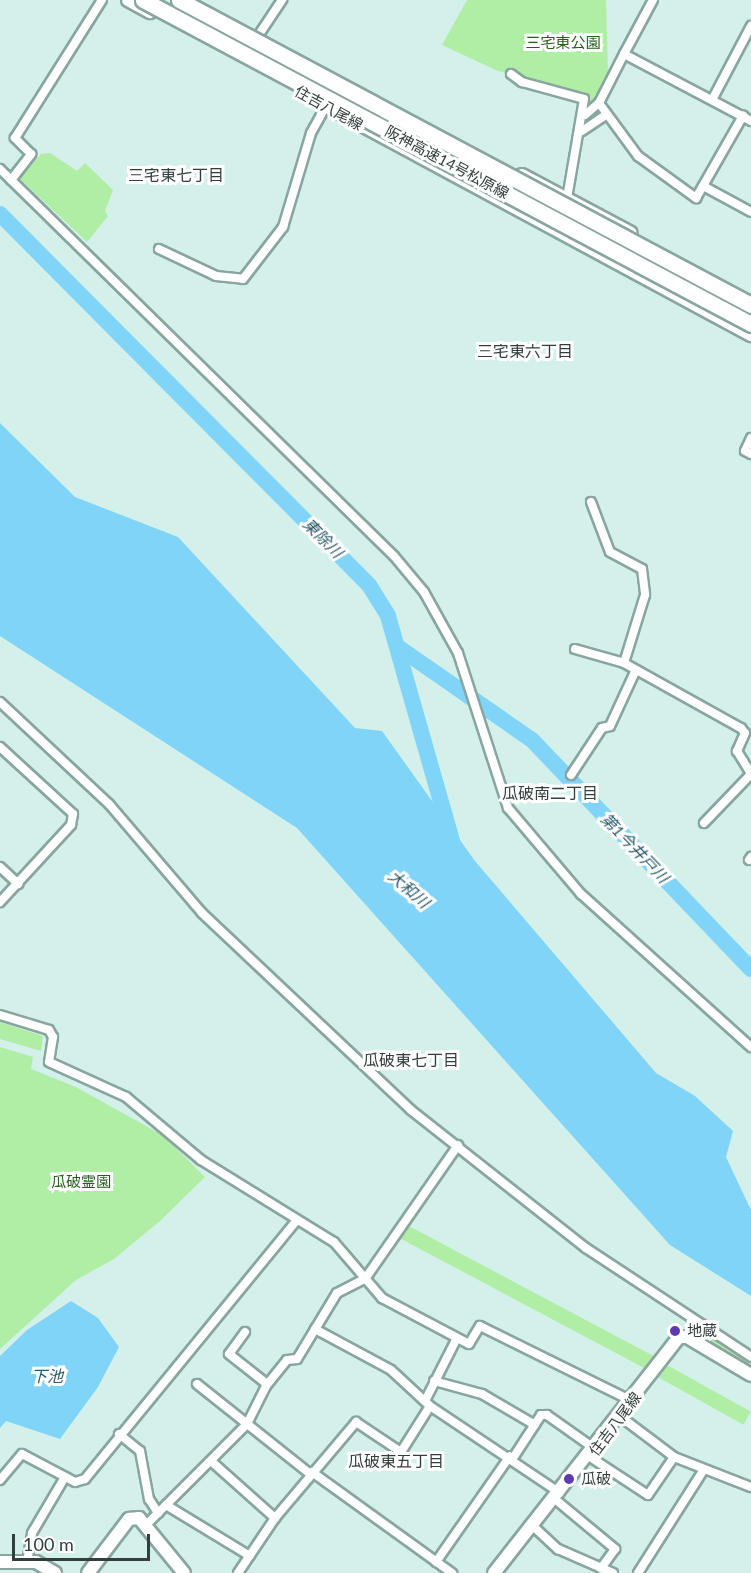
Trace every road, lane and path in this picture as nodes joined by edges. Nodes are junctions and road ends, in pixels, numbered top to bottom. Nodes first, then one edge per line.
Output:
1 (102, 0) edge
2 (128, 0) edge
3 (142, 0) edge
4 (181, 0) edge
5 (282, 0) edge
6 (653, 0) edge
7 (751, 26) edge
8 (255, 37) junction
9 (624, 54) junction
10 (242, 60) junction
11 (511, 74) dead end
12 (712, 100) junction
13 (599, 103) junction
14 (326, 106) junction
15 (585, 115) junction
16 (604, 116) junction
17 (747, 118) edge
18 (582, 131) junction
19 (0, 169) edge
20 (11, 180) junction
21 (705, 187) junction
22 (567, 198) junction
23 (751, 212) edge
24 (551, 227) junction
25 (159, 249) dead end
26 (751, 298) edge
27 (751, 305) edge
28 (751, 324) edge
29 (751, 335) edge
30 (751, 438) edge
31 (751, 454) edge
32 (591, 502) dead end
33 (575, 649) dead end
34 (624, 663) junction
35 (635, 672) junction
36 (0, 702) edge
37 (0, 747) edge
38 (751, 774) edge
39 (571, 775) dead end
40 (704, 823) dead end
41 (0, 867) edge
42 (18, 884) junction
43 (0, 903) edge
44 (0, 1015) edge
45 (751, 1047) edge
46 (458, 1145) junction
47 (296, 1221) junction
48 (365, 1279) junction
49 (315, 1329) junction
50 (245, 1332) dead end
51 (457, 1338) junction
52 (751, 1357) edge
53 (751, 1376) edge
54 (434, 1381) junction
55 (197, 1384) dead end
56 (267, 1384) junction
57 (633, 1401) junction
58 (428, 1402) junction
59 (621, 1417) junction
60 (247, 1424) junction
61 (535, 1425) junction
62 (119, 1434) junction
63 (593, 1453) junction
64 (512, 1457) junction
65 (674, 1457) junction
66 (211, 1461) junction
67 (703, 1471) junction
68 (311, 1473) junction
69 (65, 1477) junction
70 (0, 1480) edge
71 (751, 1487) edge
72 (558, 1497) junction
73 (166, 1505) junction
74 (159, 1513) junction
75 (275, 1518) junction
76 (146, 1525) junction
77 (534, 1527) junction
78 (250, 1556) junction
79 (0, 1562) edge
80 (436, 1562) junction
81 (23, 1566) edge
82 (601, 1568) junction
83 (55, 1573) edge
84 (88, 1573) edge
85 (184, 1573) edge
86 (238, 1573) edge
87 (452, 1573) edge
88 (494, 1573) edge
89 (613, 1573) edge
90 (638, 1573) edge

1 - 20 street
2 - 10 main road, 住吉八尾線
3 - 28 highway, 阪神高速14号松原線, bridge
4 - 8 main road, 住吉八尾線
4 - 27 highway, 阪神高速14号松原線, bridge
5 - 8 street
6 - 9 street
7 - 12 street
8 - 10 street
8 - 22 main road, 住吉八尾線
9 - 12 street
9 - 13 street
10 - 14 main road, 住吉八尾線
11 - 15 street
12 - 17 street
13 - 15 street
13 - 16 street
14 - 24 main road, 住吉八尾線
14 - 25 street
15 - 18 street
16 - 18 street
16 - 21 street
17 - 21 street
18 - 22 street
19 - 20 street
20 - 45 street
21 - 23 street
22 - 24 street
22 - 26 main road, 住吉八尾線
24 - 29 main road, 住吉八尾線
30 - 31 street
32 - 34 street
33 - 34 street
34 - 35 street
35 - 38 street
35 - 39 street
36 - 46 street
37 - 42 street
38 - 40 street
41 - 42 street
42 - 43 street
44 - 47 street
46 - 48 street
46 - 52 street
47 - 48 street
47 - 62 street
48 - 49 street
48 - 51 street
49 - 56 street
49 - 58 street
50 - 56 street
51 - 54 street
51 - 57 street
53 - 57 main road, 住吉八尾線
54 - 58 street
54 - 61 street
55 - 60 street
56 - 60 street
57 - 59 main road, 住吉八尾線
58 - 64 street
58 - 68 street
59 - 63 main road, 住吉八尾線
59 - 65 street
60 - 66 street
60 - 68 street
61 - 63 street
61 - 64 street
62 - 69 street
62 - 74 street
63 - 65 street
63 - 72 main road, 住吉八尾線
64 - 72 street
64 - 80 street
65 - 67 street
66 - 73 street
66 - 75 street
67 - 71 street
67 - 90 street
68 - 75 street
68 - 80 street
69 - 70 street
69 - 81 street
72 - 77 main road, 住吉八尾線
72 - 82 street
73 - 74 street
73 - 78 street
74 - 76 street
75 - 78 street
76 - 84 main road
76 - 85 main road
77 - 82 street
77 - 88 main road, 住吉八尾線
78 - 86 street
79 - 81 main road
80 - 87 street
81 - 83 main road
82 - 89 street

